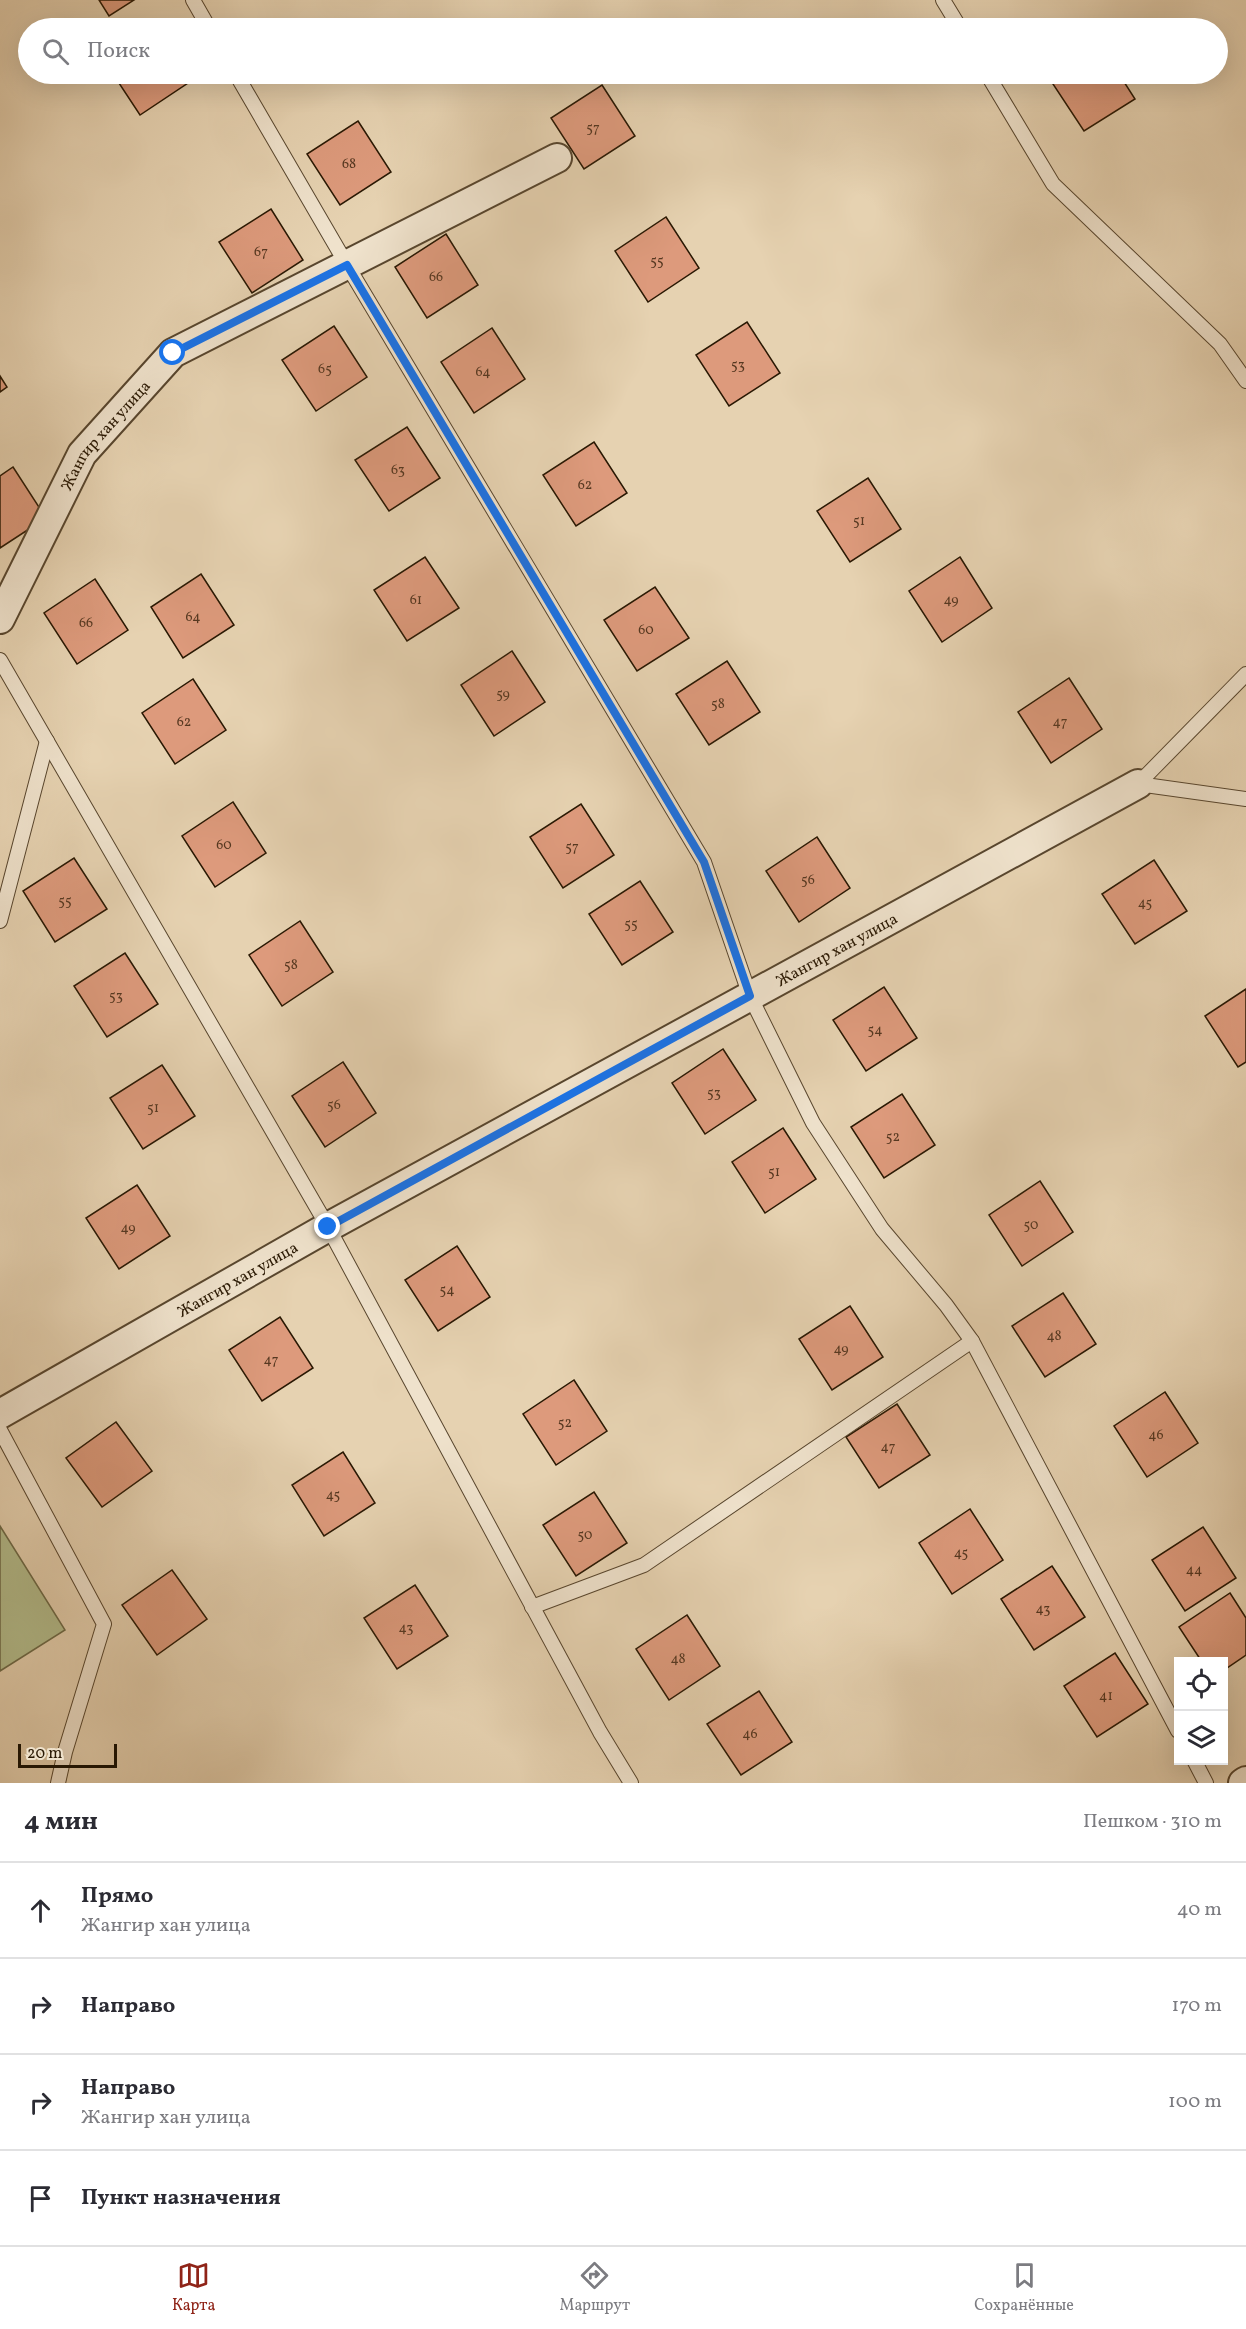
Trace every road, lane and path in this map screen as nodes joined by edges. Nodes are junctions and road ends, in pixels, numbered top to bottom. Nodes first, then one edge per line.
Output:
1 (193, 0) edge
2 (943, 0) edge
3 (203, 18) edge
4 (954, 18) edge
5 (242, 84) edge
6 (993, 84) edge
7 (557, 158) dead end
8 (347, 265) junction
9 (1246, 381) edge
10 (0, 618) edge
11 (0, 660) edge
12 (1246, 674) edge
13 (47, 741) junction
14 (1138, 784) junction
15 (1246, 799) edge
16 (0, 921) edge
17 (750, 996) junction
18 (328, 1227) junction
19 (972, 1341) junction
20 (0, 1414) edge
21 (0, 1430) edge
22 (532, 1607) junction
23 (1174, 1722) edge
24 (1196, 1765) edge
25 (58, 1783) edge
26 (631, 1783) edge
27 (1206, 1783) edge

1 - 3 lane
2 - 4 lane
5 - 8 lane
6 - 9 lane
7 - 8 street, Жангир хан улица
8 - 10 street, Жангир хан улица
8 - 17 lane
11 - 13 lane
12 - 14 lane
13 - 16 lane
13 - 18 lane
14 - 15 lane
14 - 17 street, Жангир хан улица
17 - 18 street, Жангир хан улица
17 - 19 lane
18 - 20 street, Жангир хан улица
18 - 22 lane
19 - 22 lane
19 - 23 lane
21 - 25 lane
22 - 26 lane
24 - 27 lane

